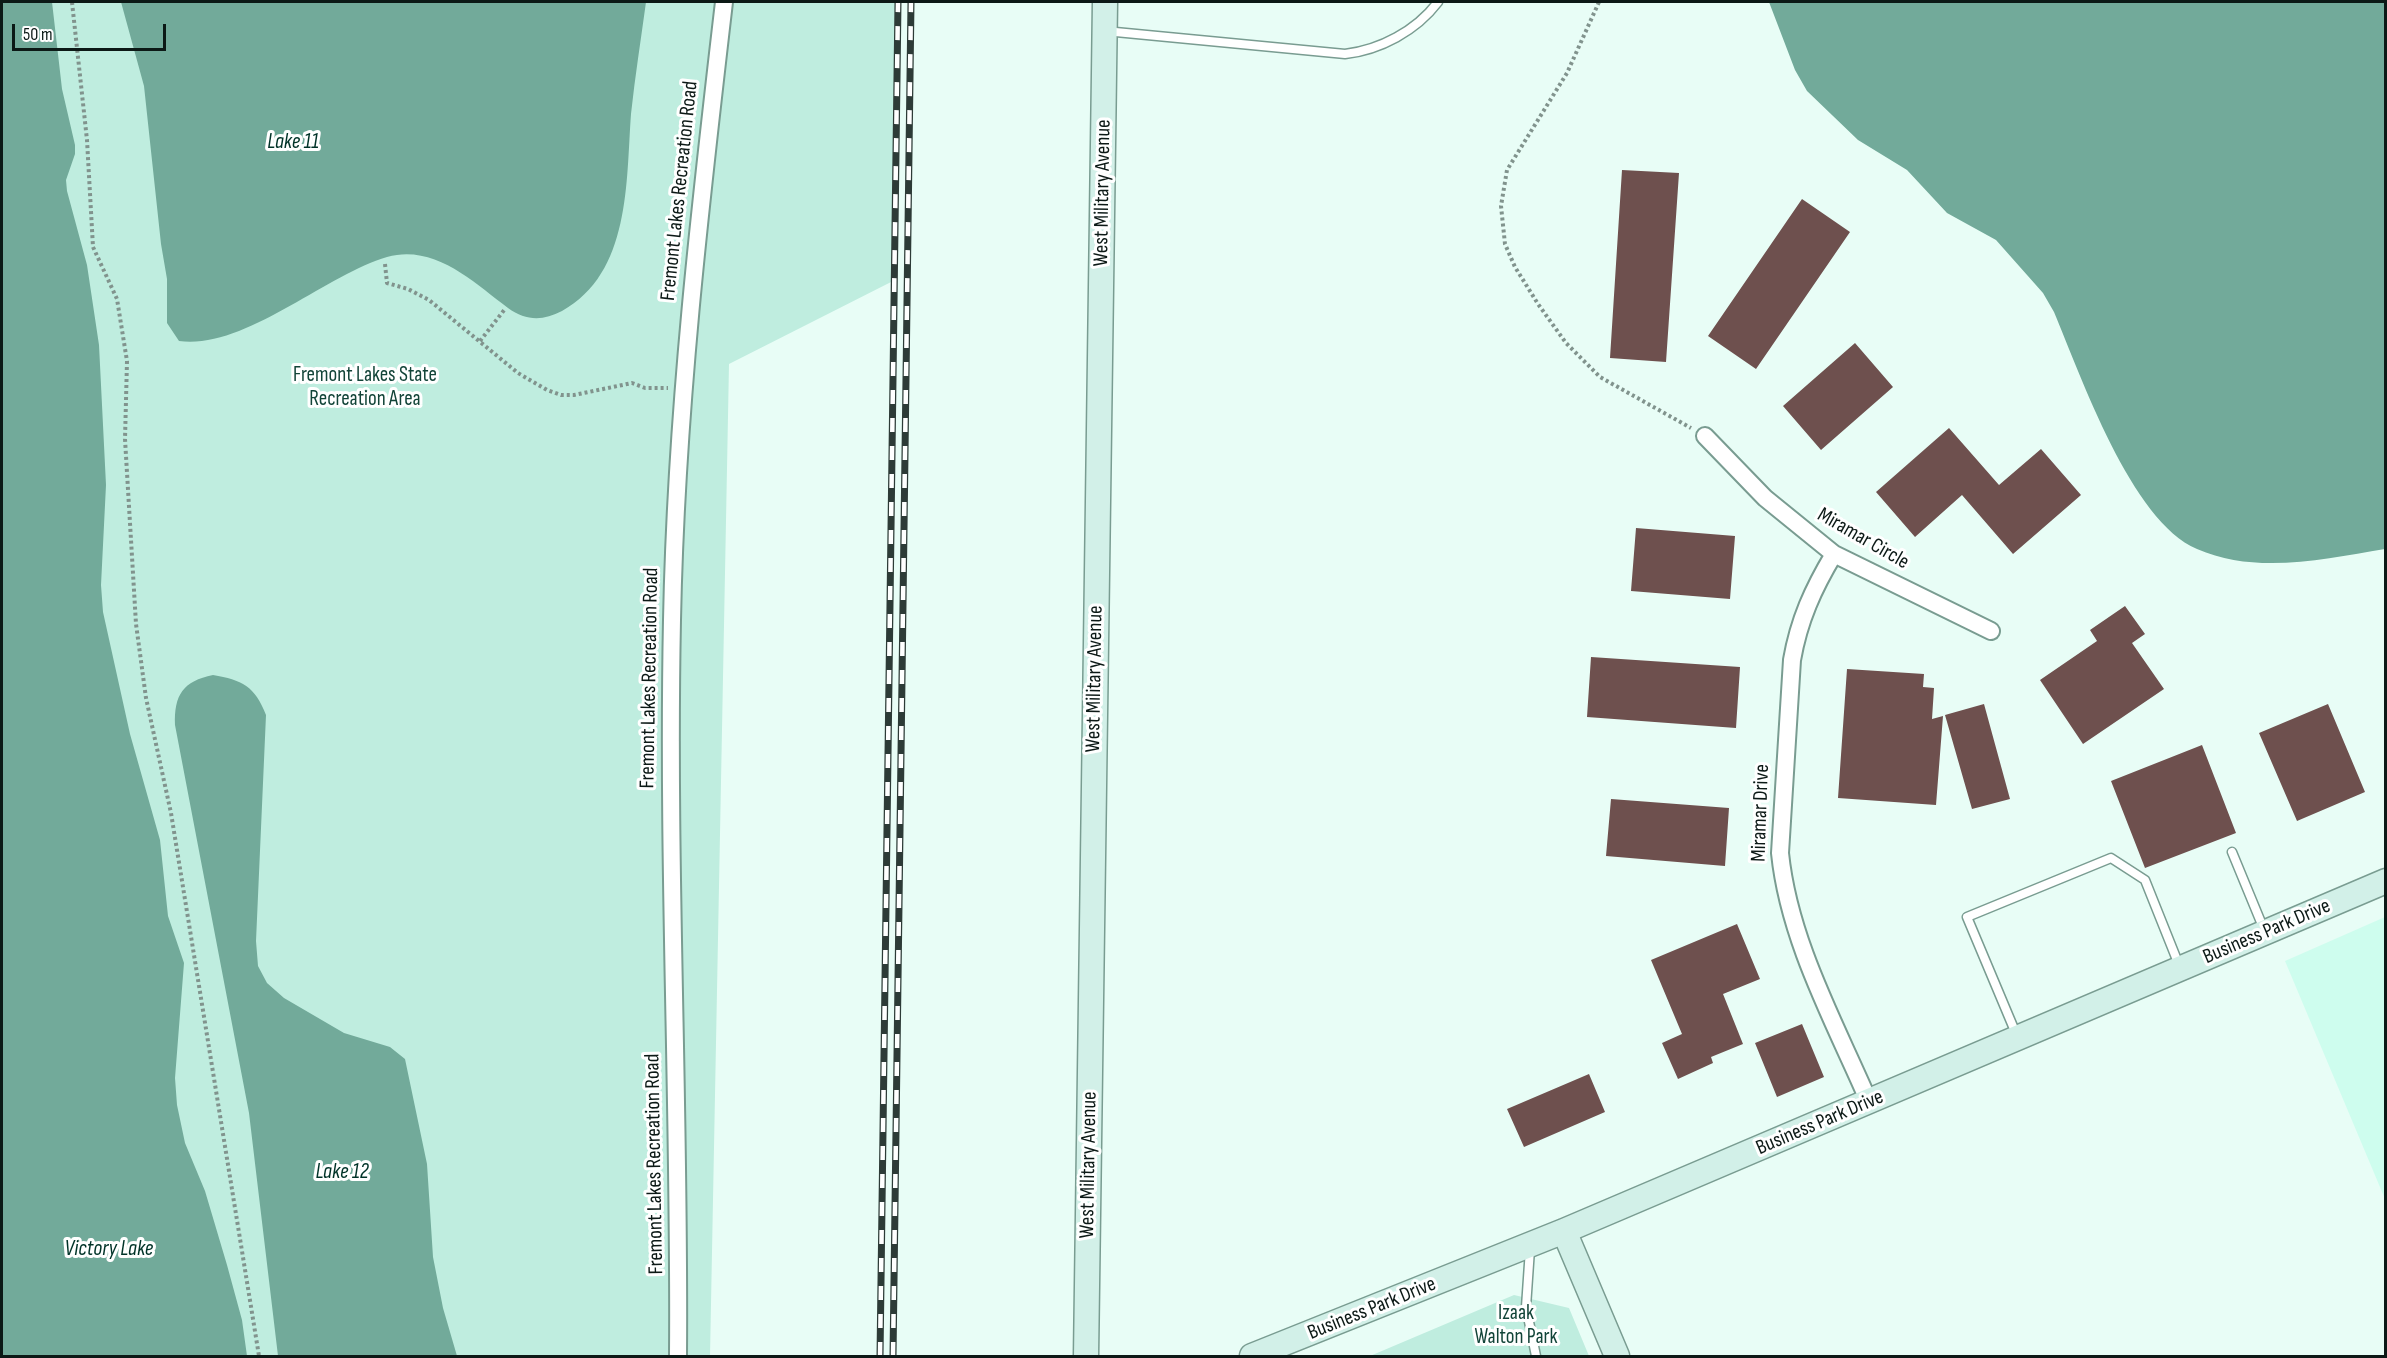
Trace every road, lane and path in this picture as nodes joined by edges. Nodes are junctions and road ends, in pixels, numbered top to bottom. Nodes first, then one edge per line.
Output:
1 (72, 2) edge
2 (724, 2) edge
3 (1105, 2) edge
4 (1438, 2) edge
5 (1599, 2) edge
6 (1104, 31) junction
7 (385, 264) dead end
8 (505, 309) dead end
9 (480, 341) junction
10 (684, 388) junction
11 (1705, 436) joint
12 (1834, 554) junction
13 (1991, 631) dead end
14 (2232, 852) dead end
15 (2385, 881) edge
16 (2266, 932) junction
17 (2181, 969) junction
18 (2018, 1038) junction
19 (1869, 1102) junction
20 (1564, 1231) junction
21 (1530, 1245) junction
22 (259, 1356) edge
23 (678, 1356) edge
24 (1086, 1356) edge
25 (1252, 1356) edge
26 (1536, 1356) edge
27 (1617, 1356) edge

1 - 22 path
2 - 10 street, Fremont Lakes Recreation Road
3 - 6 street, West Military Avenue
4 - 6 lane
5 - 11 path
6 - 24 street, West Military Avenue
7 - 9 path
8 - 9 path
9 - 10 path
10 - 23 street, Fremont Lakes Recreation Road
11 - 12 street, Miramar Circle
12 - 13 street, Miramar Circle
12 - 19 street, Miramar Drive
14 - 16 lane
15 - 16 street, Business Park Drive
16 - 17 street, Business Park Drive
17 - 18 street, Business Park Drive
17 - 18 lane
18 - 19 street, Business Park Drive
19 - 20 street, Business Park Drive
20 - 21 street, Business Park Drive
20 - 27 street
21 - 25 street, Business Park Drive
21 - 26 lane

